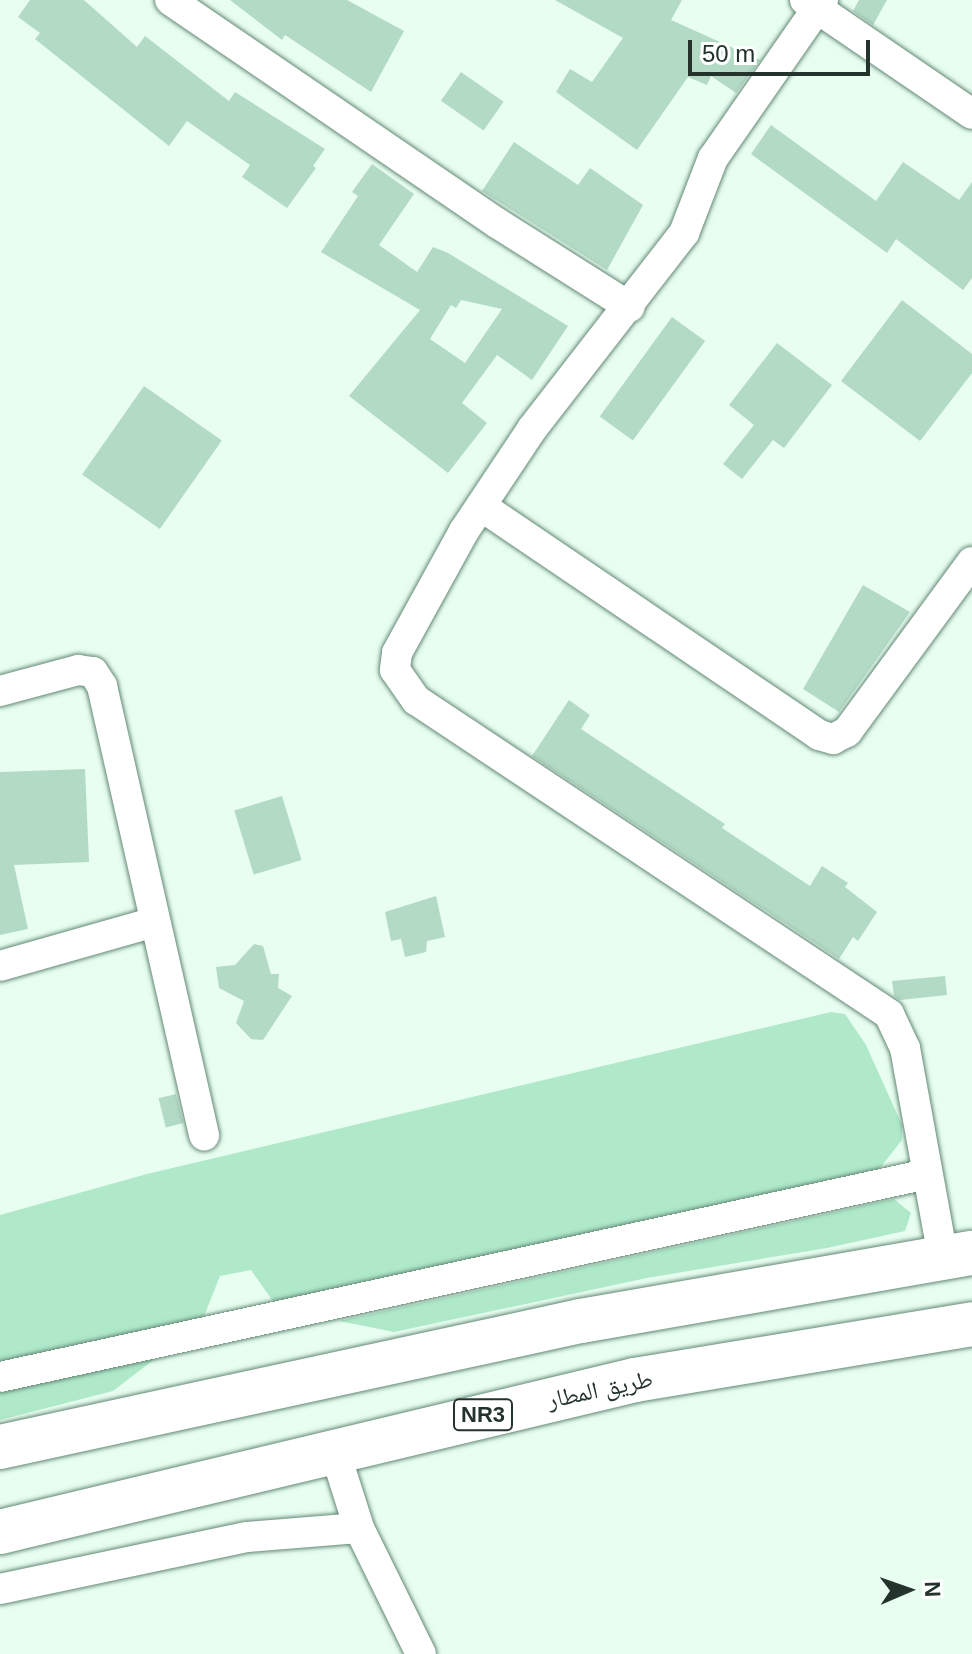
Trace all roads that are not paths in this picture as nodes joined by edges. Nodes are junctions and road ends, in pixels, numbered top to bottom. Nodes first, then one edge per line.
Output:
1 (170, 0) edge
2 (815, 3) edge
3 (972, 114) edge
4 (630, 307) junction
5 (481, 506) junction
6 (972, 562) edge
7 (0, 691) edge
8 (154, 922) junction
9 (0, 966) edge
10 (204, 1136) dead end
11 (927, 1174) junction
12 (957, 1256) edge
13 (972, 1324) edge
14 (0, 1377) edge
15 (0, 1447) edge
16 (334, 1449) junction
17 (359, 1528) junction
18 (0, 1532) edge
19 (0, 1589) edge
20 (421, 1654) edge

1 - 4 street
2 - 3 street
2 - 4 street
4 - 5 street
5 - 6 street
5 - 11 street
7 - 8 street
8 - 9 street
8 - 10 street
11 - 12 street
11 - 14 street
12 - 15 highway
13 - 16 highway, طريق المطار / NR3
16 - 17 street
16 - 18 highway, طريق المطار / NR3
17 - 19 street
17 - 20 street

